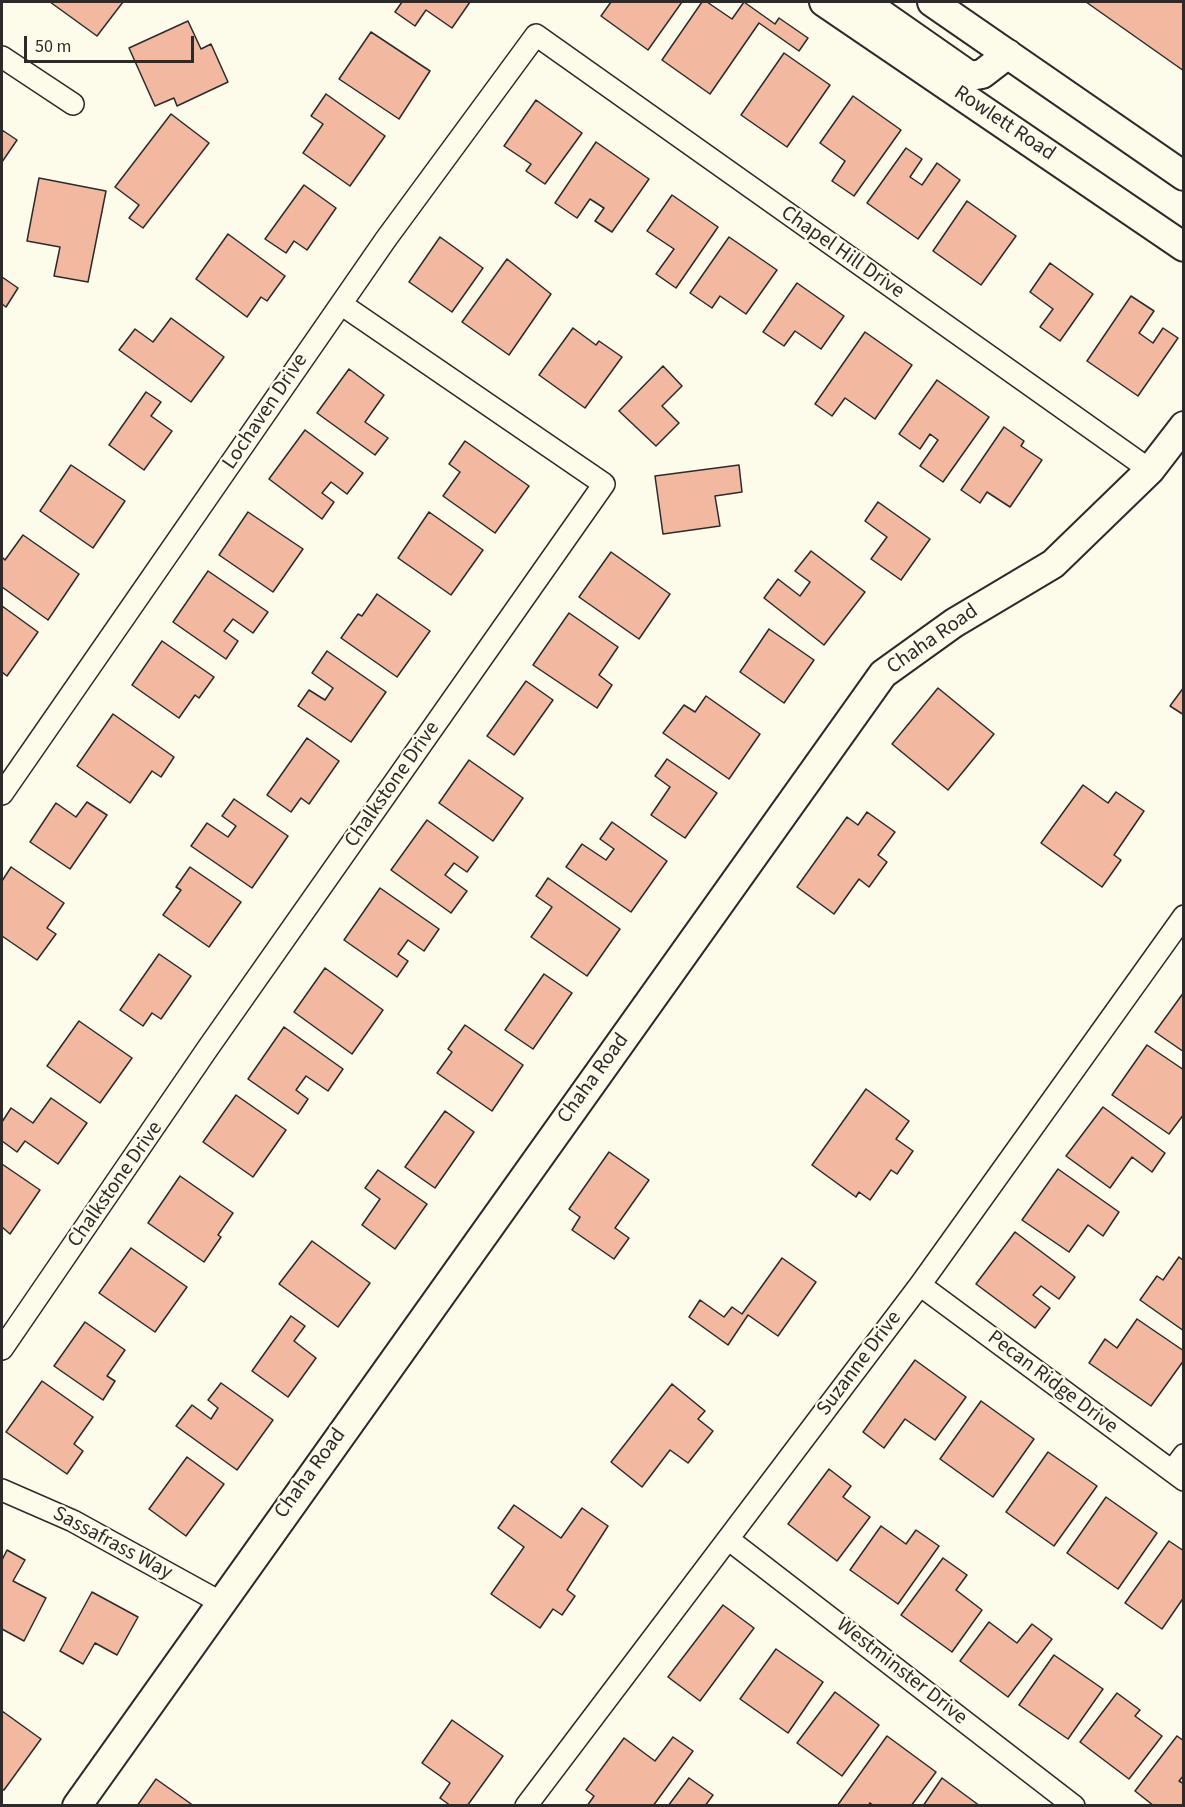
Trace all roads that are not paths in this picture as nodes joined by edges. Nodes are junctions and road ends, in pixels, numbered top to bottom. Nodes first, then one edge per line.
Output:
1 (824, 2) edge
2 (864, 2) edge
3 (932, 2) edge
4 (536, 35) joint
5 (1008, 54) junction
6 (2, 57) edge
7 (73, 104) dead end
8 (1184, 176) edge
9 (1184, 247) edge
10 (341, 304) junction
11 (1184, 426) edge
12 (1150, 470) junction
13 (2, 794) edge
14 (1184, 916) edge
15 (920, 1285) junction
16 (2, 1349) edge
17 (1180, 1469) edge
18 (2, 1490) edge
19 (728, 1539) junction
20 (220, 1602) junction
21 (78, 1806) edge
22 (526, 1806) edge
23 (1074, 1806) edge

1 - 9 street, Rowlett Road
2 - 5 street
3 - 5 street
4 - 10 street, Lochaven Drive
4 - 12 street, Chapel Hill Drive
5 - 8 street
6 - 7 street
10 - 13 street, Lochaven Drive
10 - 16 street, Chalkstone Drive
11 - 12 street, Chaha Road
12 - 20 street, Chaha Road
14 - 15 street, Suzanne Drive
15 - 17 street, Pecan Ridge Drive
15 - 19 street, Suzanne Drive
18 - 20 street, Sassafrass Way
19 - 22 street, Suzanne Drive
19 - 23 street, Westminster Drive
20 - 21 street, Chaha Road

